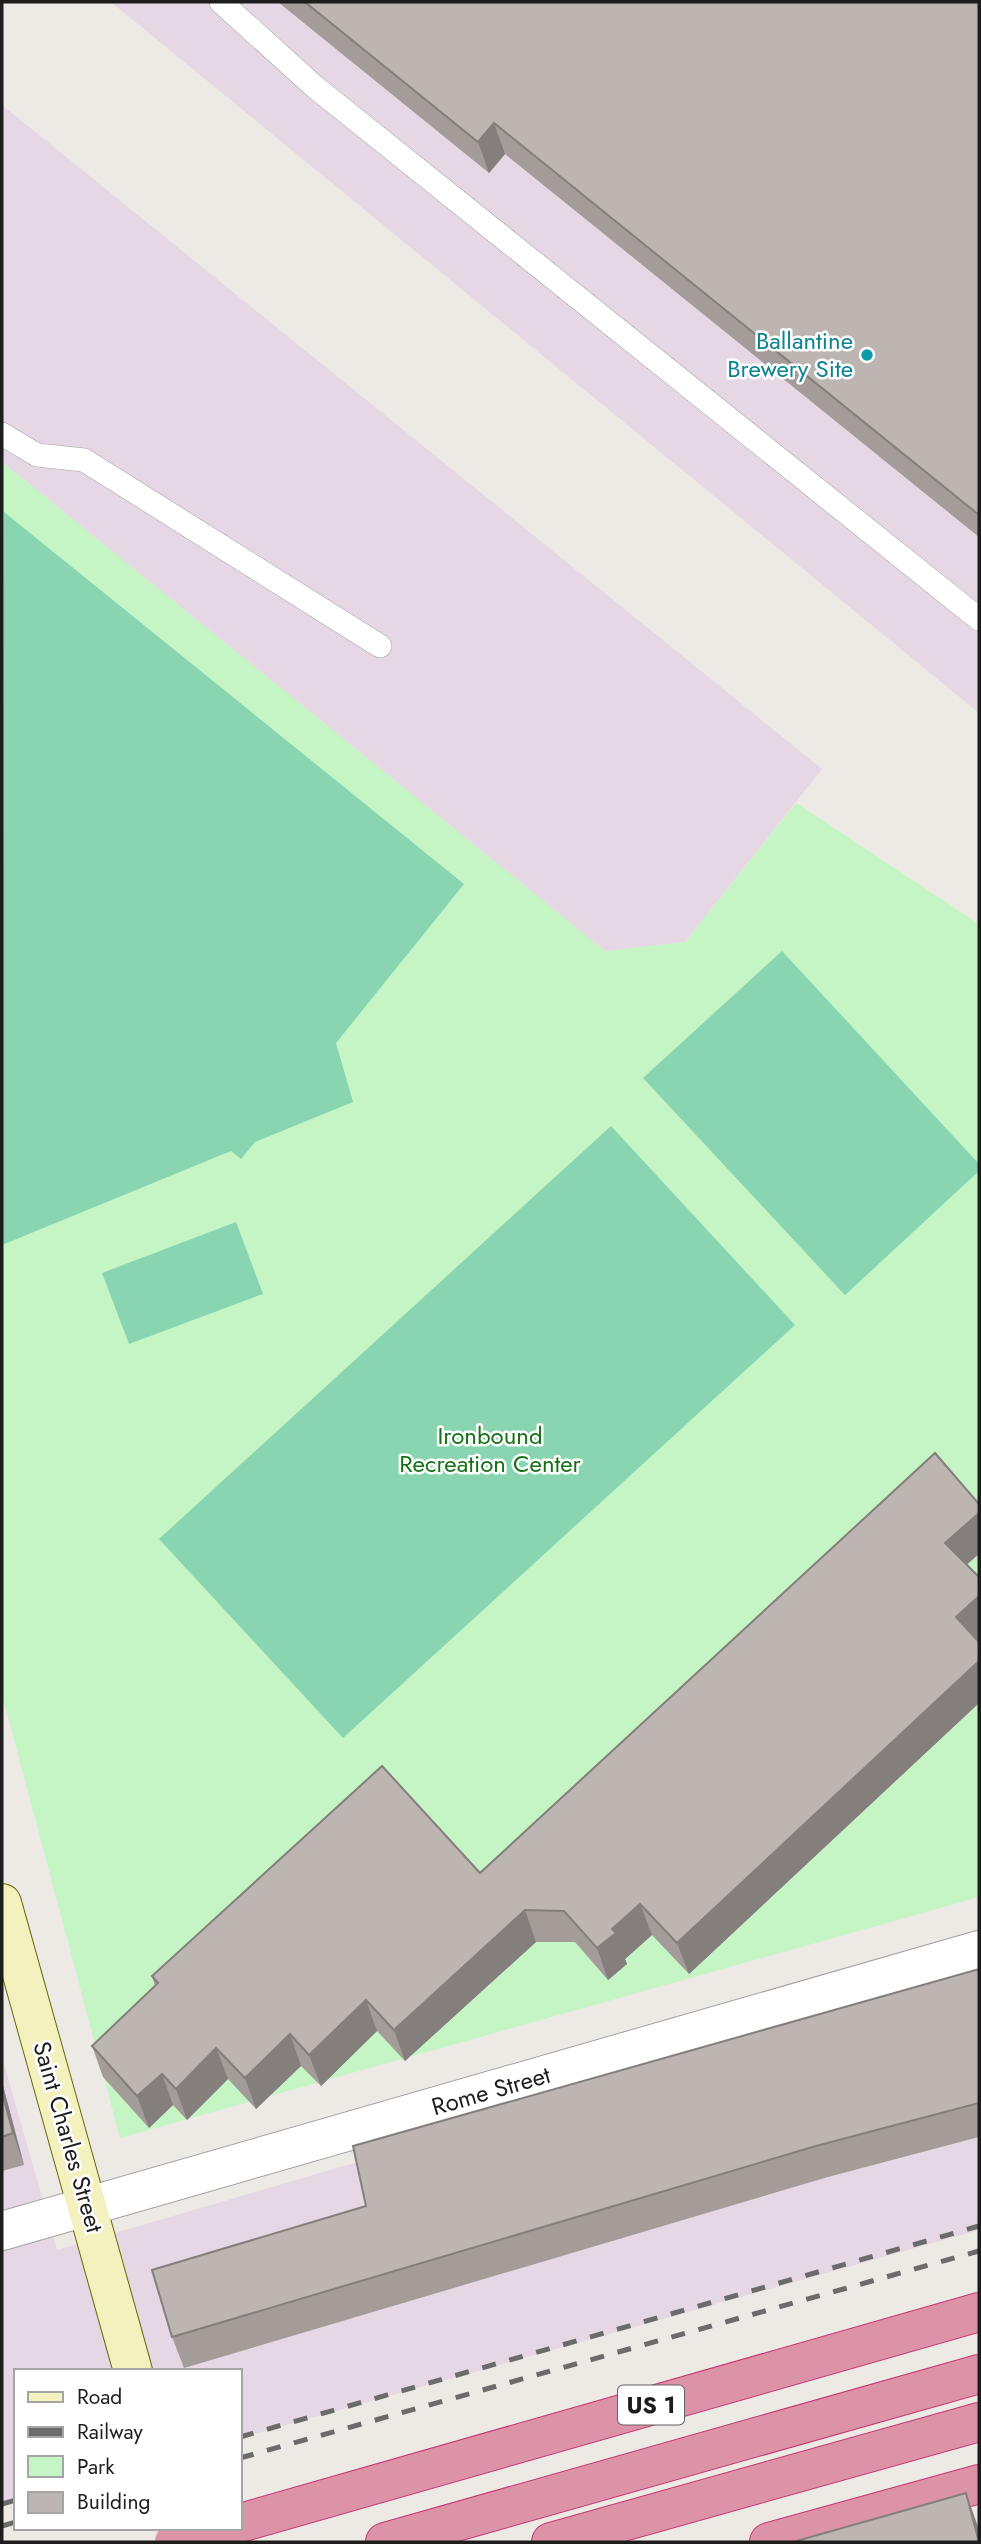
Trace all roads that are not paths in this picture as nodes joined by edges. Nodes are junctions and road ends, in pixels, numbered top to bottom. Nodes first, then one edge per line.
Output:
1 (221, 2) edge
2 (2, 434) edge
3 (979, 619) edge
4 (380, 646) dead end
5 (2, 1903) edge
6 (979, 1950) edge
7 (89, 2207) junction
8 (2, 2231) edge
9 (979, 2312) edge
10 (132, 2369) edge
11 (979, 2374) edge
12 (979, 2421) edge
13 (979, 2484) edge
14 (242, 2523) edge
15 (216, 2530) edge
16 (174, 2542) edge
17 (385, 2542) edge
18 (551, 2542) edge
19 (769, 2542) edge

1 - 3 lane
2 - 4 lane
5 - 7 street, Saint Charles Street
6 - 7 street, Rome Street
7 - 8 street, Rome Street
7 - 10 street, Saint Charles Street
9 - 14 highway, US 1
11 - 17 highway
12 - 18 highway
13 - 19 highway
15 - 16 highway, bridge

